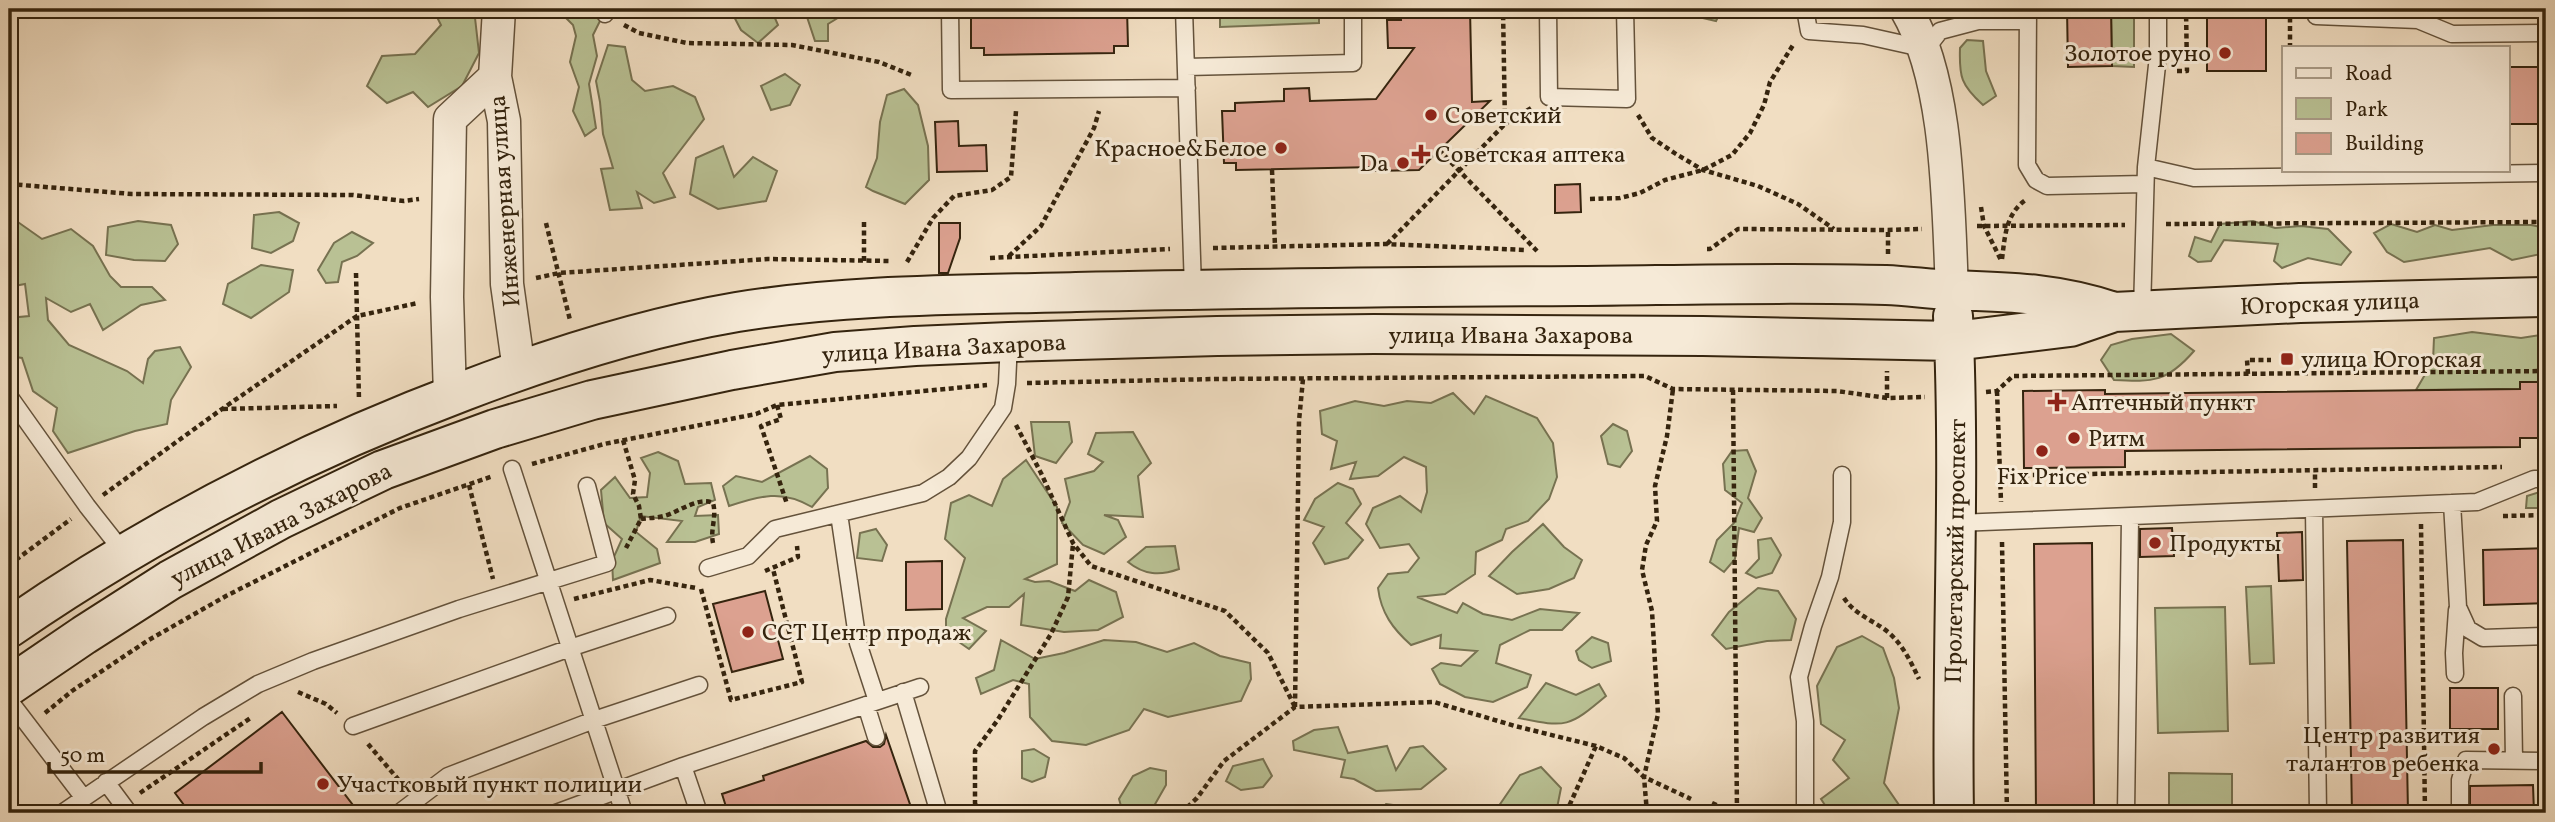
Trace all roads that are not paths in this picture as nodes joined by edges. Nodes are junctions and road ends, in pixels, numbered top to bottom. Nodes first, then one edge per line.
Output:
1 (499, 9) edge
2 (950, 9) edge
3 (1184, 9) edge
4 (1353, 9) edge
5 (1548, 9) edge
6 (1625, 9) edge
7 (1805, 9) edge
8 (1906, 9) edge
9 (2158, 9) edge
10 (2316, 9) edge
11 (1978, 15) edge
12 (2028, 15) edge
13 (2546, 33) edge
14 (1926, 49) junction
15 (1186, 67) junction
16 (495, 77) junction
17 (1187, 88) junction
18 (2146, 167) junction
19 (2546, 173) edge
20 (2145, 184) junction
21 (1193, 289) junction
22 (1952, 289) junction
23 (2546, 297) edge
24 (2128, 311) junction
25 (1954, 341) junction
26 (1009, 342) junction
27 (519, 370) junction
28 (9, 396) edge
29 (450, 396) junction
30 (495, 429) junction
31 (512, 469) road end
32 (1842, 475) dead end
33 (2546, 479) edge
34 (587, 486) dead end
35 (2452, 503) junction
36 (2314, 509) junction
37 (839, 514) junction
38 (2130, 518) junction
39 (1957, 523) junction
40 (124, 553) junction
41 (713, 567) road end
42 (549, 581) junction
43 (2458, 607) junction
44 (667, 616) dead end
45 (9, 628) edge
46 (2546, 636) edge
47 (570, 648) junction
48 (2455, 674) dead end
49 (699, 685) dead end
50 (9, 686) edge
51 (920, 687) dead end
52 (903, 692) junction
53 (2513, 696) dead end
54 (9, 700) edge
55 (872, 703) junction
56 (594, 720) junction
57 (353, 726) dead end
58 (876, 737) dead end
59 (2514, 761) junction
60 (2546, 761) edge
61 (683, 766) junction
62 (106, 782) junction
63 (616, 790) junction
64 (83, 797) junction
65 (126, 809) edge
66 (62, 813) edge
67 (399, 813) edge
68 (556, 813) edge
69 (624, 813) edge
70 (699, 813) edge
71 (939, 813) edge
72 (1805, 813) edge
73 (1954, 813) edge
74 (2126, 813) edge
75 (2318, 813) edge
76 (2459, 813) edge

1 - 16 street
2 - 17 lane
3 - 15 lane
4 - 15 lane
5 - 6 lane
7 - 14 lane
8 - 14 street
9 - 18 lane
10 - 13 lane
11 - 12 lane
11 - 14 lane
12 - 20 lane
14 - 22 street
15 - 17 lane
16 - 27 street, Инженерная улица
16 - 29 street, Инженерная улица
17 - 21 lane
18 - 19 lane
18 - 20 lane
20 - 24 lane
21 - 22 main road, улица Ивана Захарова
21 - 27 main road, улица Ивана Захарова
22 - 24 main road, Югорская улица
22 - 25 main road, Пролетарский проспект
23 - 24 main road, Югорская улица
24 - 25 main road, Югорская улица
25 - 26 main road, улица Ивана Захарова
25 - 39 main road, Пролетарский проспект
26 - 30 main road, улица Ивана Захарова
26 - 37 lane
27 - 29 main road, улица Ивана Захарова
27 - 30 main road
28 - 40 lane
29 - 30 main road
29 - 40 main road, улица Ивана Захарова
30 - 50 main road, улица Ивана Захарова
31 - 42 lane
32 - 72 lane
33 - 35 lane
34 - 42 lane
35 - 36 lane
35 - 43 lane
36 - 38 lane
36 - 75 lane
37 - 41 lane
37 - 55 lane
38 - 39 lane
38 - 74 lane
39 - 73 main road, Пролетарский проспект
40 - 45 main road, улица Ивана Захарова
42 - 47 lane
42 - 62 lane
43 - 46 lane
43 - 48 lane
44 - 47 lane
47 - 56 lane
47 - 57 lane
49 - 56 lane
51 - 52 lane
52 - 55 lane
52 - 71 lane
53 - 59 lane
54 - 64 lane
55 - 58 lane
55 - 61 lane
56 - 63 lane
56 - 67 lane
59 - 60 lane
59 - 76 lane
61 - 63 lane
61 - 70 lane
62 - 64 lane
62 - 65 lane
63 - 68 lane
63 - 69 lane
64 - 66 lane

